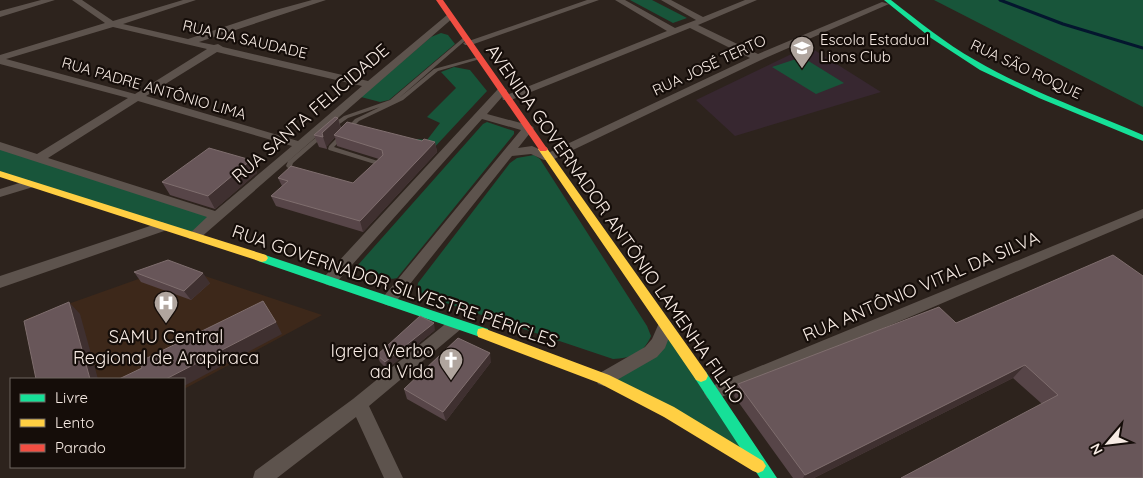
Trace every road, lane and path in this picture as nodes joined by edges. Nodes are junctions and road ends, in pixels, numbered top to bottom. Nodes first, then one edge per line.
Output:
1 (51, 0) edge
2 (76, 0) edge
3 (192, 0) edge
4 (274, 0) edge
5 (322, 0) edge
6 (439, 0) edge
7 (595, 0) edge
8 (619, 0) edge
9 (665, 0) edge
10 (753, 0) edge
11 (883, 1) edge
12 (275, 13) junction
13 (0, 14) edge
14 (450, 17) junction
15 (703, 20) junction
16 (112, 24) junction
17 (690, 25) junction
18 (674, 31) junction
19 (192, 41) junction
20 (467, 41) junction
21 (218, 47) junction
22 (1, 57) edge
23 (478, 58) junction
24 (758, 58) junction
25 (370, 85) junction
26 (504, 94) junction
27 (136, 97) junction
28 (479, 115) junction
29 (528, 128) junction
30 (1143, 138) edge
31 (300, 145) junction
32 (0, 146) edge
33 (507, 154) junction
34 (548, 157) junction
35 (39, 158) junction
36 (377, 169) edge
37 (0, 174) edge
38 (303, 174) edge
39 (29, 184) junction
40 (0, 193) edge
41 (1143, 213) edge
42 (217, 216) junction
43 (162, 227) junction
44 (194, 236) junction
45 (330, 280) junction
46 (0, 282) edge
47 (389, 300) junction
48 (455, 325) junction
49 (665, 327) junction
50 (604, 379) junction
51 (713, 393) junction
52 (359, 404) junction
53 (765, 473) edge
54 (262, 478) edge
55 (394, 478) edge

1 - 13 street
2 - 16 street
3 - 16 street
4 - 12 street
5 - 12 street
6 - 14 main road, AVENIDA GOVERNADOR ANTÔNIO LAMENHA FILHO
7 - 20 street
8 - 18 street
9 - 15 street
10 - 15 street
11 - 24 street, RUA JOSÉ TERTO
11 - 30 main road, RUA SÃO ROQUE
12 - 19 street
14 - 20 main road, AVENIDA GOVERNADOR ANTÔNIO LAMENHA FILHO
14 - 25 street, RUA SANTA FELICIDADE
15 - 17 street
16 - 19 street, RUA DA SAUDADE
16 - 22 street
17 - 18 street
17 - 24 street
18 - 26 street
19 - 21 street, RUA DA SAUDADE
20 - 23 main road, AVENIDA GOVERNADOR ANTÔNIO LAMENHA FILHO
20 - 38 lane
21 - 25 street, RUA DA SAUDADE
21 - 27 street
22 - 27 street, RUA PADRE ANTÔNIO LIMA
23 - 26 main road, AVENIDA GOVERNADOR ANTÔNIO LAMENHA FILHO
23 - 36 lane
24 - 34 street, RUA JOSÉ TERTO
25 - 31 street, RUA SANTA FELICIDADE
26 - 28 street
26 - 29 main road, AVENIDA GOVERNADOR ANTÔNIO LAMENHA FILHO
27 - 31 street, RUA PADRE ANTÔNIO LIMA
27 - 35 street
28 - 29 street
28 - 45 street
29 - 33 street
29 - 34 main road, AVENIDA GOVERNADOR ANTÔNIO LAMENHA FILHO
31 - 42 street, RUA SANTA FELICIDADE
32 - 35 street
33 - 34 street
33 - 47 street
34 - 49 main road, AVENIDA GOVERNADOR ANTÔNIO LAMENHA FILHO
35 - 42 street
37 - 39 main road, RUA GOVERNADOR SILVESTRE PÉRICLES
39 - 40 street
39 - 43 main road, RUA GOVERNADOR SILVESTRE PÉRICLES
41 - 51 street, RUA ANTÔNIO VITAL DA SILVA
42 - 44 street, RUA SANTA FELICIDADE
43 - 44 main road, RUA GOVERNADOR SILVESTRE PÉRICLES
43 - 46 street
44 - 45 main road, RUA GOVERNADOR SILVESTRE PÉRICLES
45 - 47 main road, RUA GOVERNADOR SILVESTRE PÉRICLES
47 - 48 main road, RUA GOVERNADOR SILVESTRE PÉRICLES
48 - 50 main road, RUA GOVERNADOR SILVESTRE PÉRICLES
48 - 52 street
49 - 50 street
49 - 51 main road, AVENIDA GOVERNADOR ANTÔNIO LAMENHA FILHO
50 - 53 main road, RUA GOVERNADOR SILVESTRE PÉRICLES
51 - 53 main road, AVENIDA GOVERNADOR ANTÔNIO LAMENHA FILHO
52 - 54 street
52 - 55 street

